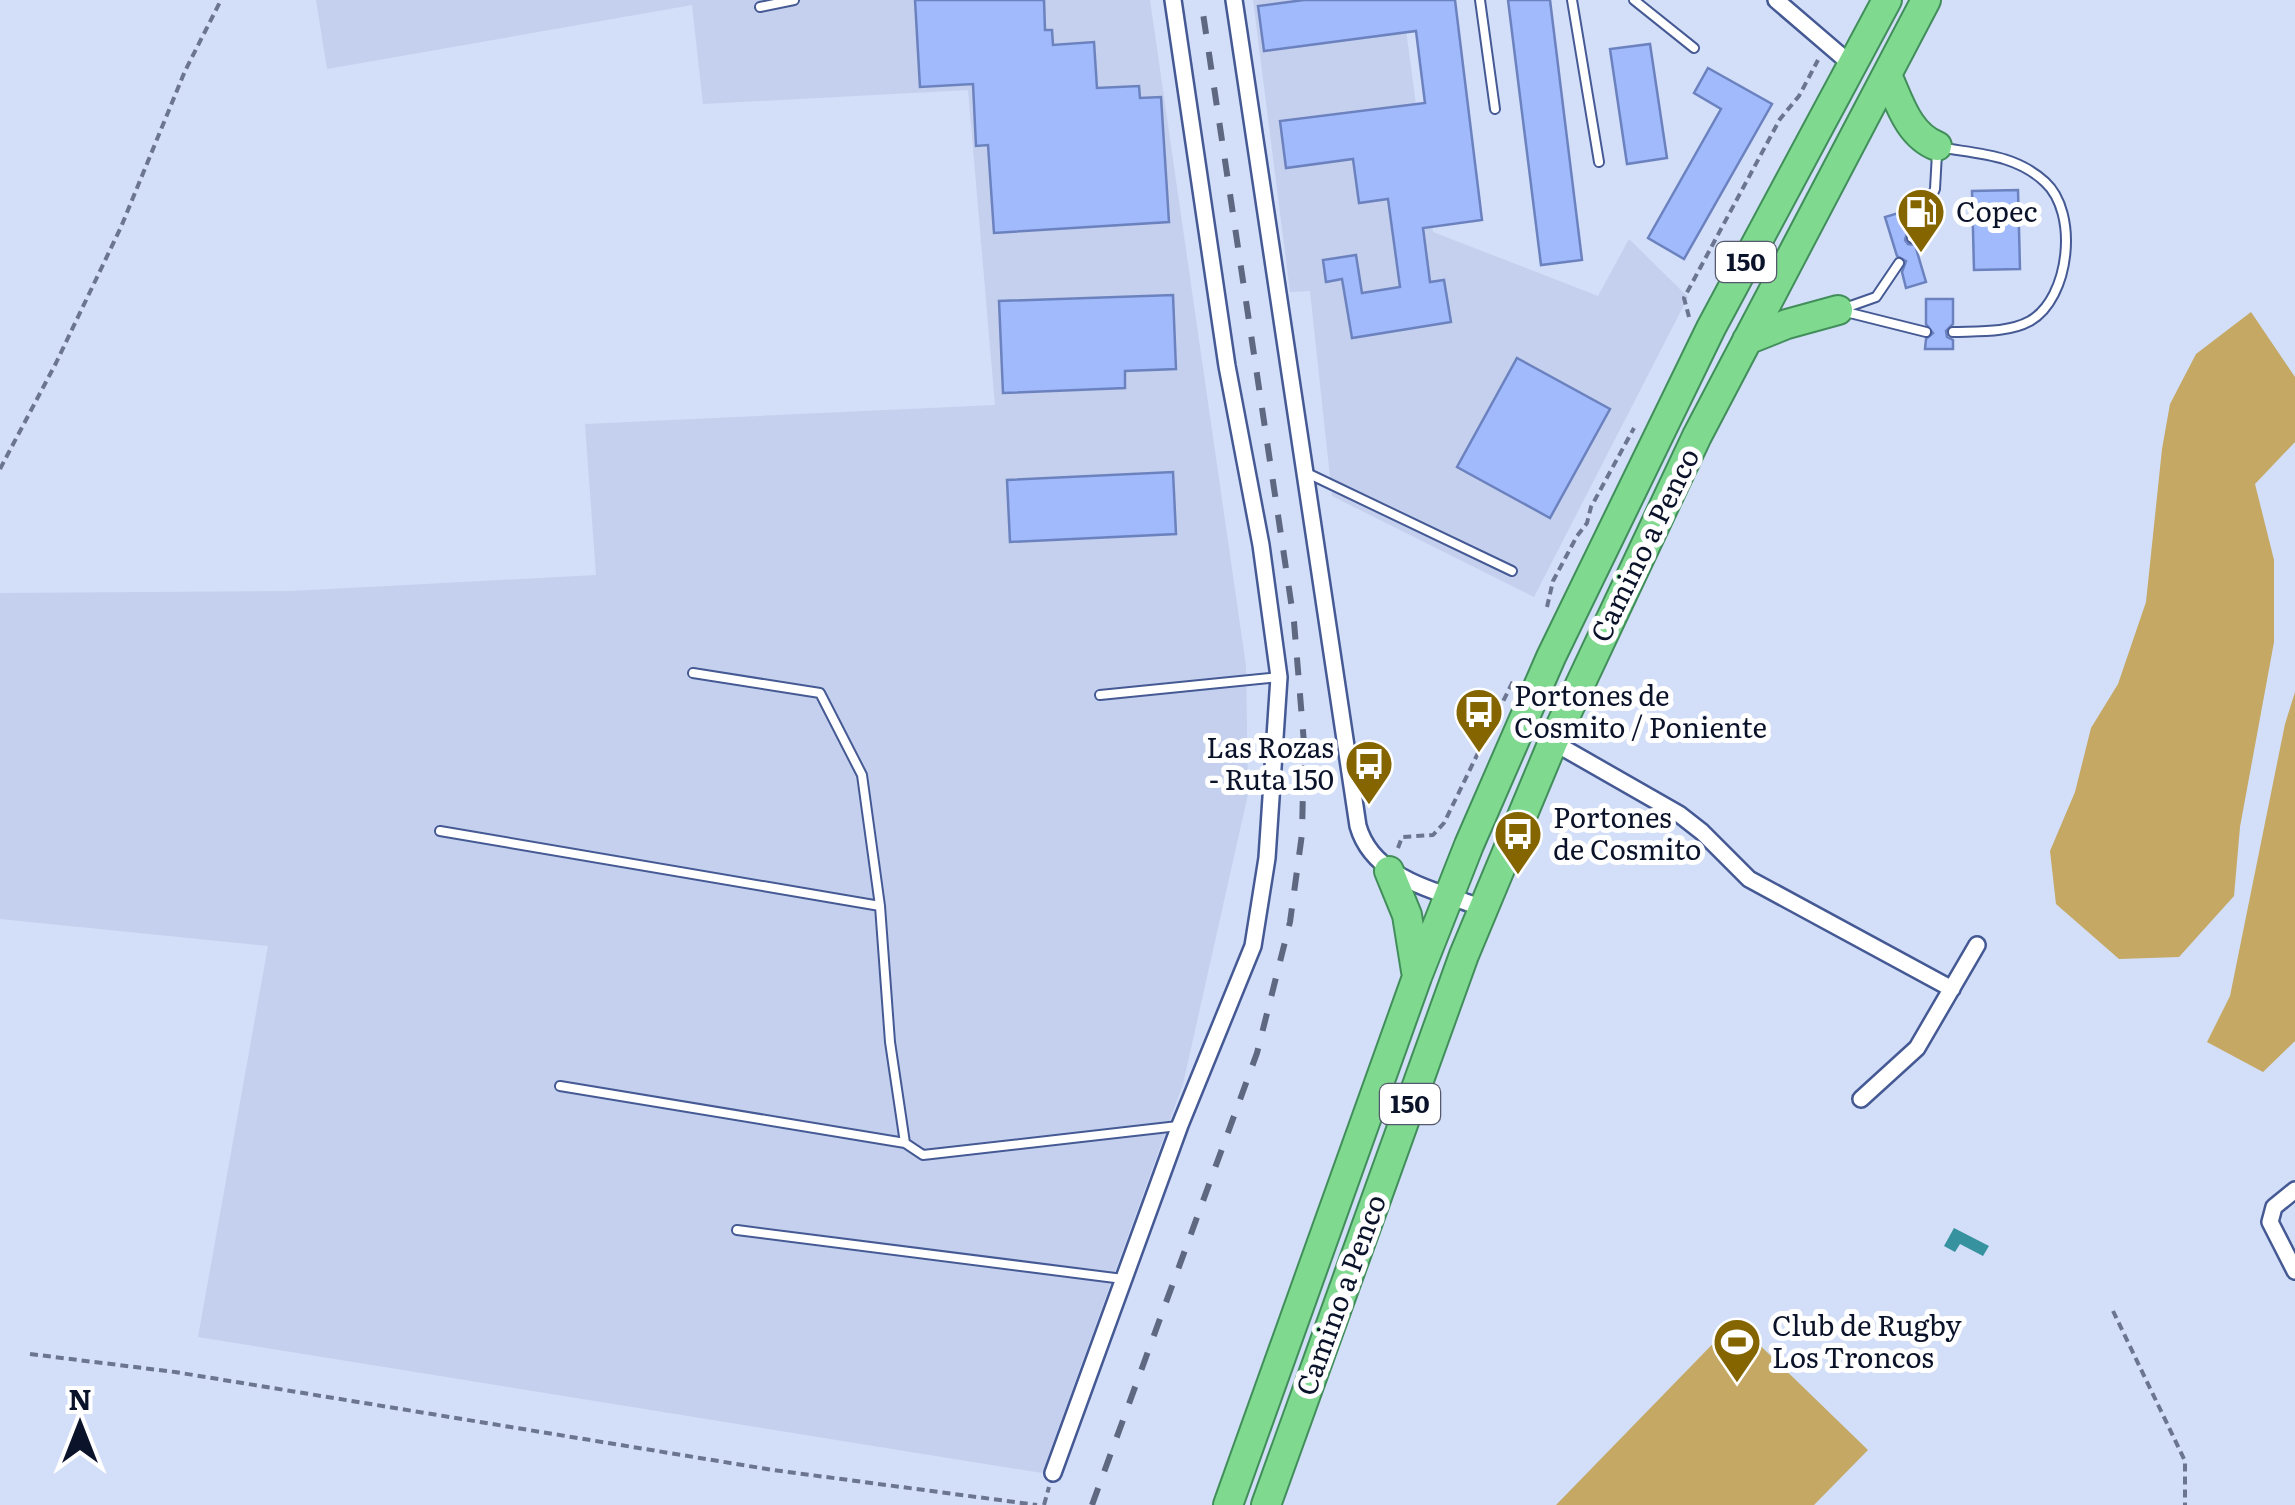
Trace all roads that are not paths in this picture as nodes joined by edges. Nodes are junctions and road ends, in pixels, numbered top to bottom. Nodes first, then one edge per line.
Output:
1 (794, 0) edge
2 (1173, 0) edge
3 (1234, 0) edge
4 (1480, 0) edge
5 (1572, 0) edge
6 (1634, 0) edge
7 (1776, 0) edge
8 (1888, 0) edge
9 (1926, 0) edge
10 (760, 6) dead end
11 (1694, 48) dead end
12 (1853, 66) junction
13 (1887, 75) junction
14 (1495, 109) dead end
15 (1937, 146) junction
16 (1598, 162) dead end
17 (1912, 238) dead end
18 (1899, 263) dead end
19 (1838, 310) junction
20 (1926, 332) dead end
21 (1953, 332) dead end
22 (1747, 340) junction
23 (1303, 471) junction
24 (1512, 571) dead end
25 (692, 673) dead end
26 (1279, 677) junction
27 (1100, 695) dead end
28 (1553, 742) junction
29 (440, 831) dead end
30 (1389, 871) junction
31 (1449, 895) junction
32 (880, 906) junction
33 (1482, 908) junction
34 (1977, 945) dead end
35 (1417, 977) junction
36 (1952, 988) junction
37 (560, 1086) dead end
38 (1861, 1098) dead end
39 (1180, 1126) junction
40 (904, 1144) junction
41 (2295, 1190) edge
42 (737, 1230) dead end
43 (2295, 1271) edge
44 (1122, 1278) junction
45 (1053, 1473) dead end
46 (1228, 1505) edge
47 (1266, 1505) edge

1 - 10 lane
2 - 26 street
3 - 23 street
4 - 14 lane
5 - 16 lane
6 - 11 lane
7 - 12 street
8 - 12 highway, Camino a Penco / 150
9 - 13 highway, Camino a Penco / 150
12 - 31 highway, Camino a Penco / 150
13 - 15 highway
13 - 22 highway, Camino a Penco / 150
15 - 17 lane
15 - 21 lane
18 - 19 lane
19 - 20 lane
19 - 22 highway
22 - 28 highway, Camino a Penco / 150
23 - 24 lane
23 - 30 street
25 - 32 lane
26 - 27 lane
26 - 39 street
28 - 33 highway, Camino a Penco / 150
28 - 36 street
29 - 32 lane
30 - 31 street
30 - 35 highway
31 - 33 street
31 - 35 highway, Camino a Penco / 150
32 - 40 lane
33 - 47 highway, Camino a Penco / 150
34 - 36 street
35 - 46 highway, Camino a Penco / 150
36 - 38 street
37 - 40 lane
39 - 40 lane
39 - 44 street
41 - 43 street
42 - 44 lane
44 - 45 street

